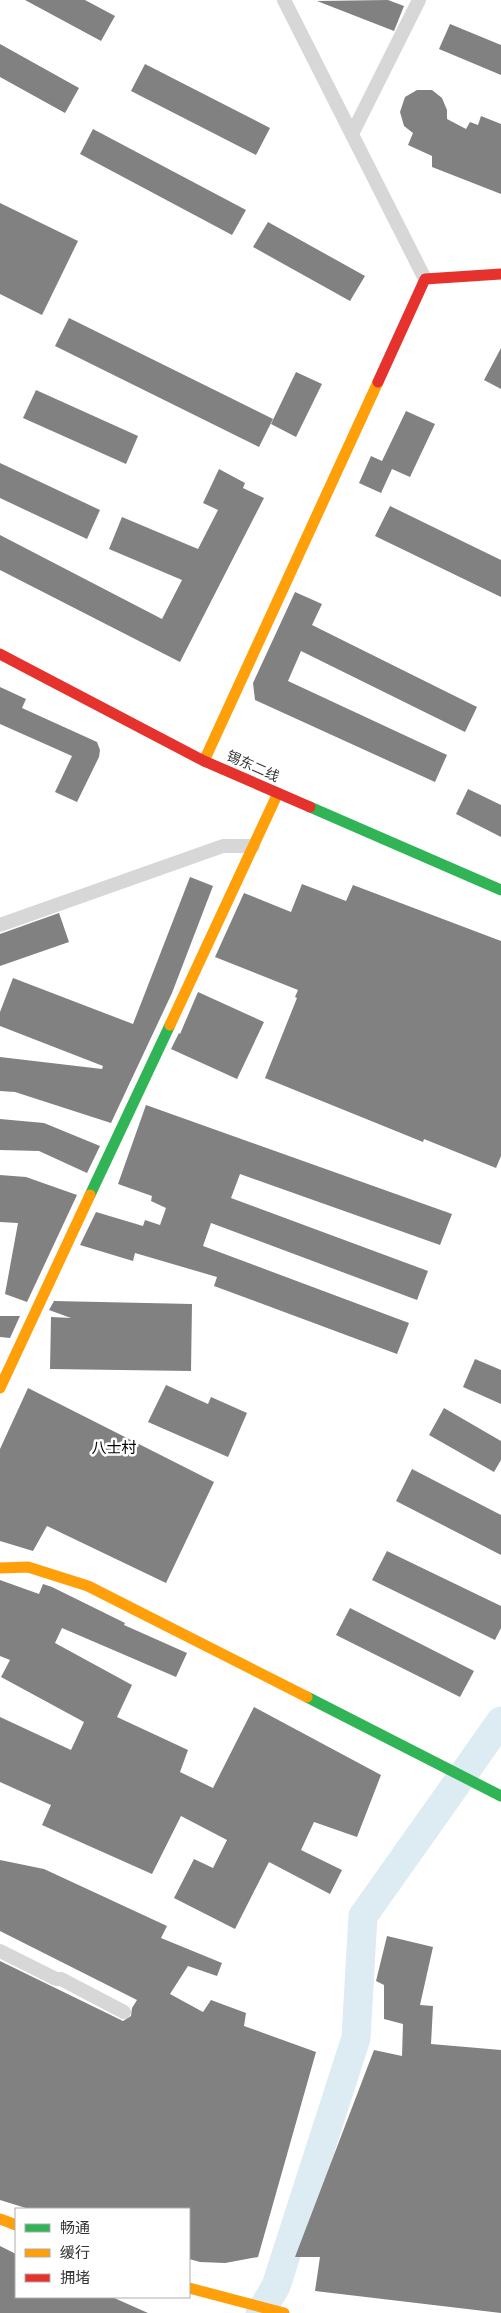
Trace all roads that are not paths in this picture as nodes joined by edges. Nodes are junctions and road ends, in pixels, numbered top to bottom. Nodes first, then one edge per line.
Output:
1 (284, 0) edge
2 (419, 0) edge
3 (352, 134) junction
4 (501, 274) edge
5 (425, 279) junction
6 (0, 654) edge
7 (204, 761) junction
8 (278, 794) junction
9 (253, 846) junction
10 (501, 890) edge
11 (0, 925) edge
12 (0, 1388) edge
13 (0, 1568) edge
14 (501, 1796) edge
15 (0, 1952) edge
16 (124, 2012) dead end
17 (0, 2219) edge
18 (15, 2225) edge
19 (190, 2288) edge
20 (284, 2313) edge

1 - 3 street
2 - 3 street
3 - 5 street
4 - 5 street
5 - 7 street
6 - 7 street, 锡东二线
7 - 8 street, 锡东二线
8 - 9 street
8 - 10 street, 锡东二线
9 - 11 street
9 - 12 street
13 - 14 street
15 - 16 street
17 - 18 street
19 - 20 street

